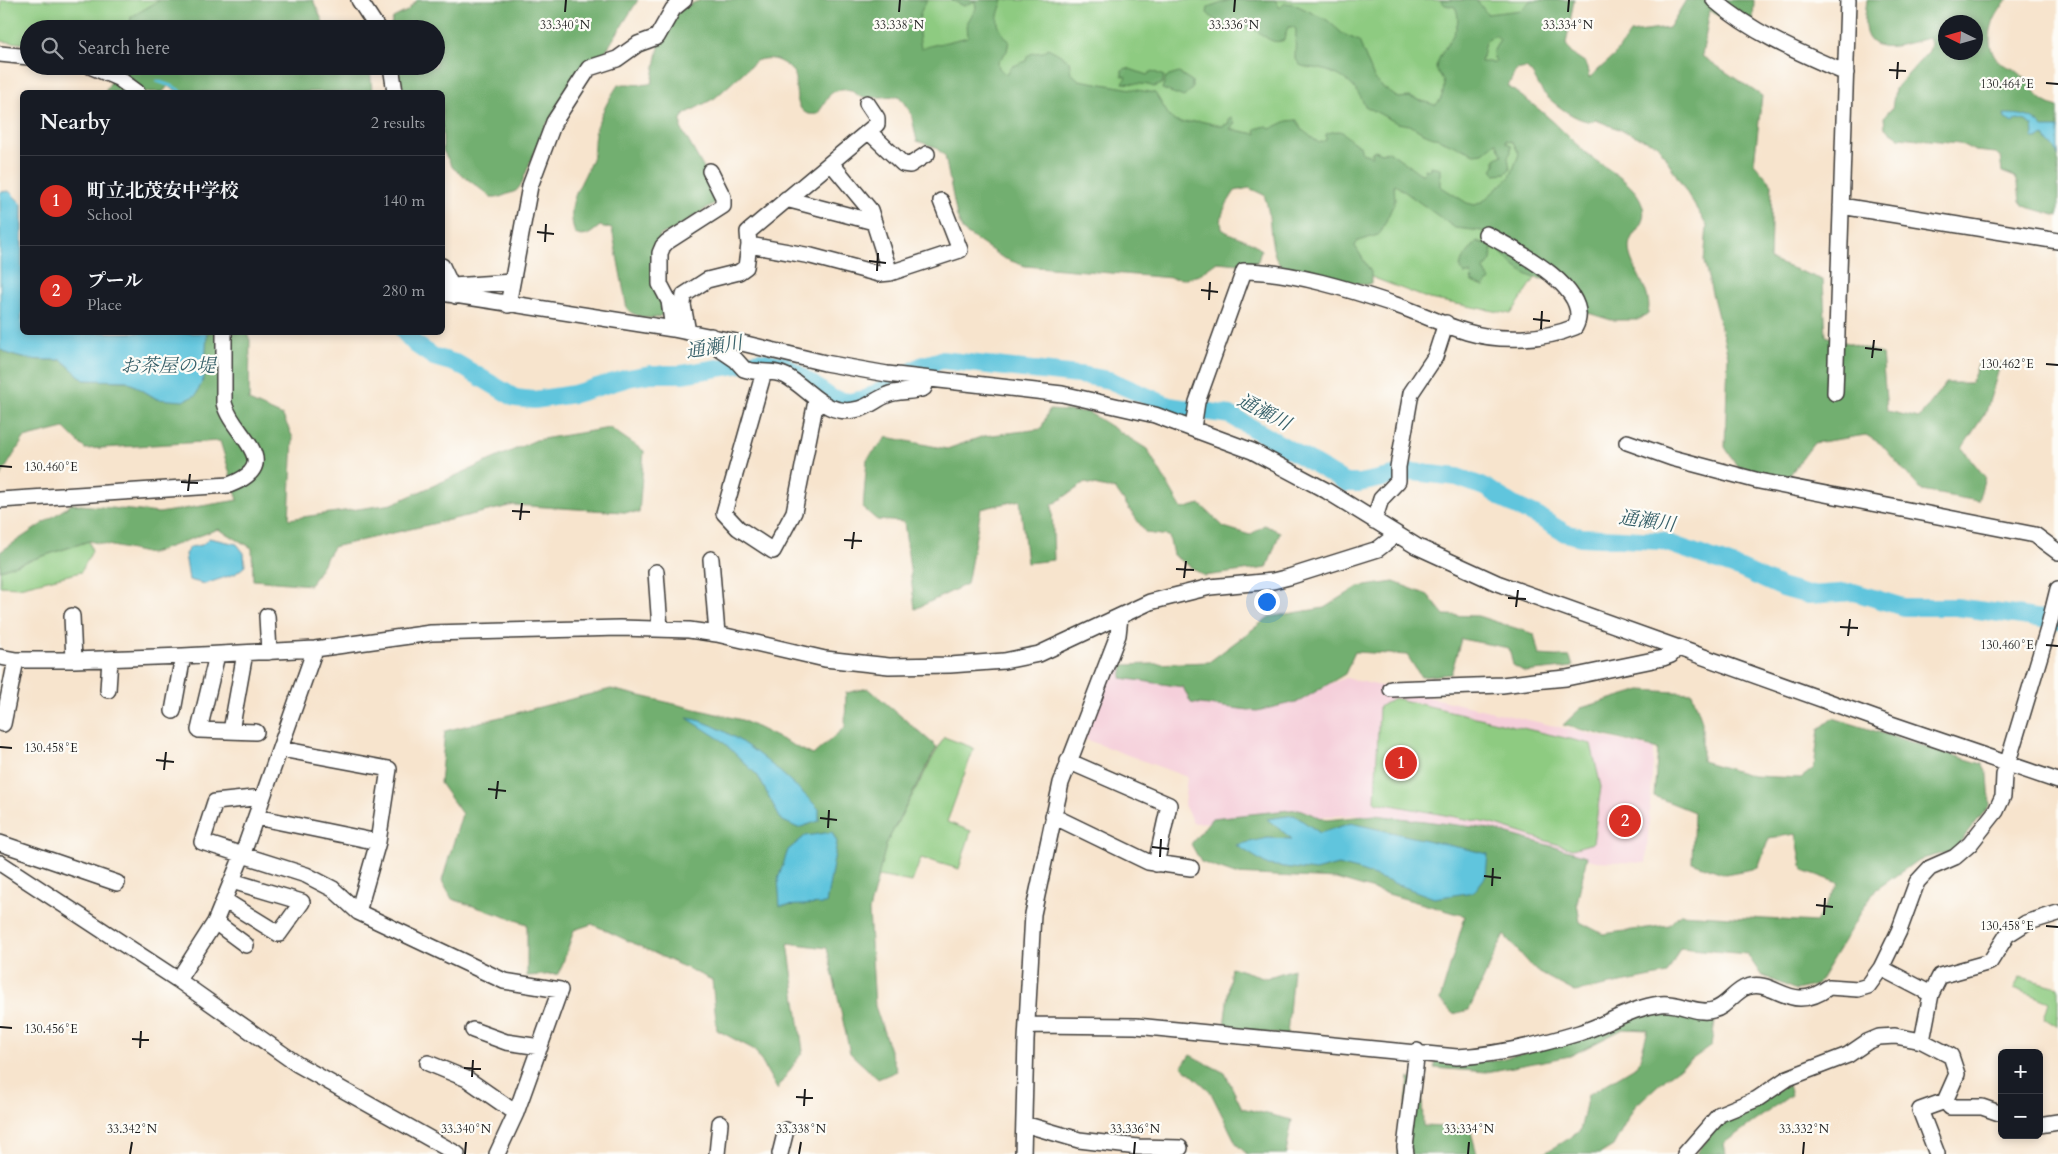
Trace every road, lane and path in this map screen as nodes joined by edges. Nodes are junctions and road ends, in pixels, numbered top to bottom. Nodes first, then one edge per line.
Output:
1 (359, 0) edge
2 (684, 0) edge
3 (1714, 0) edge
4 (1848, 0) edge
5 (372, 20) edge
6 (0, 54) edge
7 (20, 56) edge
8 (1846, 73) junction
9 (111, 75) edge
10 (392, 75) edge
11 (133, 90) edge
12 (394, 90) edge
13 (867, 103) dead end
14 (869, 132) junction
15 (927, 154) dead end
16 (831, 163) junction
17 (710, 171) dead end
18 (786, 199) junction
19 (941, 201) dead end
20 (1841, 206) junction
21 (874, 222) junction
22 (1486, 234) dead end
23 (2058, 241) edge
24 (749, 245) junction
25 (890, 273) junction
26 (445, 275) edge
27 (512, 282) junction
28 (451, 292) edge
29 (508, 305) junction
30 (1446, 323) junction
31 (681, 331) junction
32 (224, 335) edge
33 (711, 336) junction
34 (742, 343) junction
35 (738, 362) junction
36 (764, 372) junction
37 (923, 379) junction
38 (1835, 393) dead end
39 (816, 400) junction
40 (1194, 422) junction
41 (1627, 442) dead end
42 (0, 500) edge
43 (1374, 521) junction
44 (1396, 535) junction
45 (2058, 552) edge
46 (711, 559) dead end
47 (656, 572) dead end
48 (2058, 589) edge
49 (72, 616) dead end
50 (267, 616) dead end
51 (1120, 617) junction
52 (660, 628) junction
53 (717, 634) junction
54 (1676, 647) junction
55 (315, 649) junction
56 (269, 652) junction
57 (245, 653) junction
58 (216, 654) junction
59 (183, 656) junction
60 (0, 657) edge
61 (110, 659) junction
62 (16, 660) junction
63 (74, 660) junction
64 (1391, 689) dead end
65 (108, 690) dead end
66 (173, 711) dead end
67 (3, 724) dead end
68 (231, 731) junction
69 (256, 732) dead end
70 (281, 749) junction
71 (1068, 761) junction
72 (2009, 764) junction
73 (2058, 781) edge
74 (264, 797) junction
75 (1053, 816) junction
76 (256, 817) junction
77 (378, 842) junction
78 (0, 843) edge
79 (242, 856) junction
80 (0, 863) edge
81 (1156, 864) junction
82 (1191, 868) dead end
83 (232, 881) junction
84 (118, 883) dead end
85 (224, 900) junction
86 (358, 912) junction
87 (2058, 914) edge
88 (215, 922) junction
89 (246, 945) dead end
90 (1881, 968) junction
91 (178, 980) junction
92 (1931, 994) junction
93 (1027, 1025) junction
94 (472, 1030) dead end
95 (1922, 1040) junction
96 (540, 1047) junction
97 (1417, 1051) junction
98 (428, 1062) dead end
99 (1944, 1102) junction
100 (516, 1112) junction
101 (1998, 1113) edge
102 (2058, 1122) edge
103 (720, 1123) dead end
104 (1024, 1124) junction
105 (2043, 1124) edge
106 (786, 1130) dead end
107 (1180, 1148) dead end
108 (457, 1154) edge
109 (497, 1154) edge
110 (717, 1154) edge
111 (780, 1154) edge
112 (1023, 1154) edge
113 (1406, 1154) edge
114 (1685, 1154) edge
115 (1937, 1154) edge

1 - 5 street
2 - 27 street
3 - 8 street
4 - 8 street
6 - 7 street
8 - 20 street
9 - 11 street
10 - 12 street
13 - 14 street
14 - 15 street
14 - 16 street
16 - 18 street
16 - 21 street
17 - 31 street
18 - 21 street
18 - 24 street
19 - 25 street
20 - 23 street
20 - 38 street
21 - 25 street
22 - 30 street
24 - 25 street
24 - 31 street
26 - 28 street
27 - 28 street
27 - 29 street
28 - 29 street
29 - 31 street
30 - 40 street
30 - 43 street
31 - 33 street
32 - 42 street
33 - 34 street
33 - 35 street
34 - 35 street
34 - 37 street
35 - 36 street
36 - 39 street
36 - 39 street
37 - 39 street
37 - 40 street
40 - 43 street
41 - 45 street
43 - 44 street
44 - 51 street
44 - 54 street
46 - 53 street
47 - 52 street
48 - 72 street
49 - 63 street
50 - 56 street
51 - 53 street
51 - 71 street
52 - 53 street
52 - 55 street
54 - 64 street
54 - 72 street
55 - 56 street
55 - 70 street
56 - 57 street
57 - 58 street
57 - 68 street
58 - 59 street
58 - 68 street
59 - 61 street
59 - 66 street
60 - 62 street
61 - 63 street
61 - 65 street
62 - 63 street
62 - 67 street
68 - 69 street
70 - 74 street
70 - 77 street
71 - 75 street
71 - 81 street
72 - 73 street
72 - 90 street
74 - 76 street
74 - 79 street
75 - 81 street
75 - 93 street
76 - 77 street
76 - 79 street
77 - 86 street
78 - 84 street
79 - 83 street
79 - 86 street
80 - 91 street
81 - 82 street
83 - 85 street
83 - 85 street
85 - 88 street
86 - 96 street
87 - 92 street
88 - 89 street
88 - 91 street
90 - 92 street
90 - 97 street
91 - 108 street
92 - 95 street
93 - 97 street
93 - 104 street
94 - 96 street
95 - 99 street
95 - 114 street
96 - 100 street
97 - 113 street
98 - 100 street
99 - 101 street
99 - 115 street
100 - 109 street
102 - 105 street
103 - 110 street
104 - 107 street
104 - 112 street
106 - 111 street

